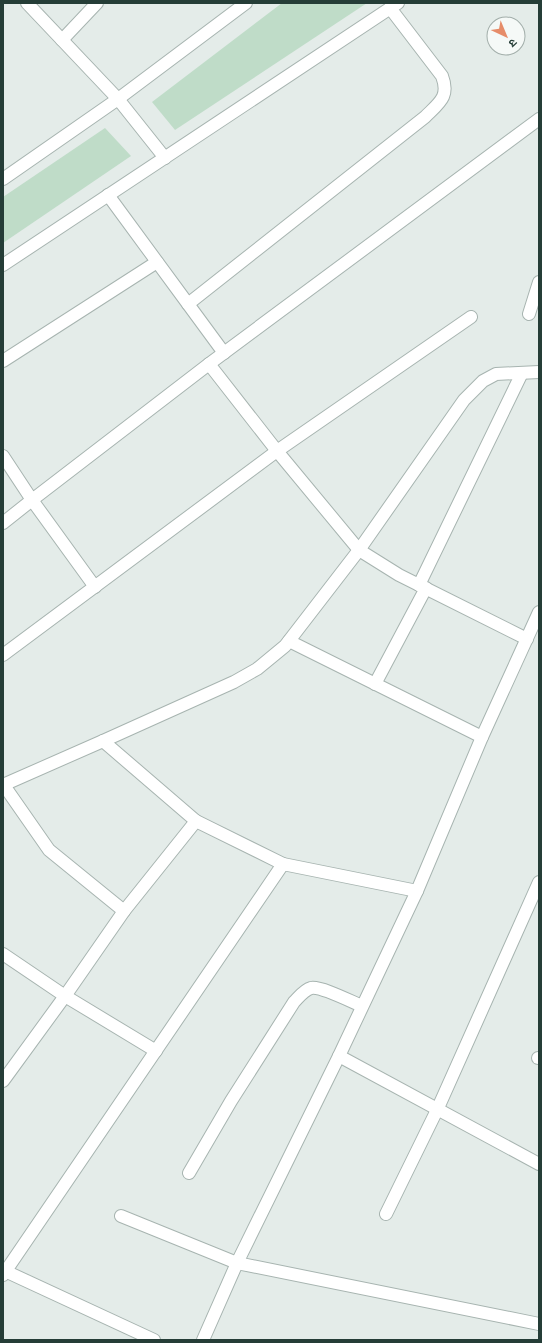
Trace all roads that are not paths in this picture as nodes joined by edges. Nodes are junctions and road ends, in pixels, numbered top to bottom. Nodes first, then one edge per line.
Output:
1 (27, 3) edge
2 (97, 3) edge
3 (243, 4) edge
4 (394, 6) edge
5 (62, 40) junction
6 (118, 99) junction
7 (539, 119) edge
8 (165, 158) junction
9 (3, 179) edge
10 (108, 195) junction
11 (157, 262) junction
12 (3, 265) edge
13 (539, 282) edge
14 (188, 304) junction
15 (529, 314) dead end
16 (471, 317) dead end
17 (224, 353) junction
18 (3, 361) edge
19 (209, 364) junction
20 (539, 372) edge
21 (522, 373) junction
22 (277, 451) junction
23 (3, 456) edge
24 (32, 500) junction
25 (3, 523) edge
26 (359, 550) junction
27 (95, 587) junction
28 (422, 587) junction
29 (539, 612) edge
30 (527, 639) junction
31 (289, 641) junction
32 (3, 655) edge
33 (375, 684) junction
34 (482, 737) junction
35 (103, 741) junction
36 (3, 784) edge
37 (196, 821) junction
38 (283, 864) junction
39 (539, 882) edge
40 (417, 891) junction
41 (124, 911) junction
42 (3, 954) edge
43 (64, 996) junction
44 (362, 1006) junction
45 (156, 1051) junction
46 (339, 1056) junction
47 (3, 1081) edge
48 (438, 1108) junction
49 (539, 1164) edge
50 (189, 1173) dead end
51 (386, 1214) dead end
52 (121, 1216) dead end
53 (237, 1263) junction
54 (4, 1273) edge
55 (539, 1324) edge
56 (154, 1340) edge
57 (203, 1340) edge

1 - 5 street
2 - 5 street
3 - 6 street
4 - 8 street
4 - 14 street
5 - 6 street
6 - 8 street
6 - 9 street
7 - 17 street
8 - 10 street
10 - 11 street
10 - 12 street
11 - 14 street
11 - 18 street
13 - 15 street
14 - 17 street
16 - 22 street
17 - 19 street
19 - 22 street
19 - 24 street
20 - 21 street
21 - 26 street
21 - 28 street
22 - 26 street
22 - 27 street
23 - 24 street
24 - 25 street
24 - 27 street
26 - 28 street
26 - 31 street
27 - 32 street
28 - 30 street
28 - 33 street
29 - 30 street
30 - 34 street
31 - 33 street
31 - 35 street
33 - 34 street
34 - 40 street
35 - 36 street
35 - 37 street
36 - 41 street
37 - 38 street
37 - 41 street
38 - 40 street
38 - 45 street
39 - 48 street
40 - 44 street
41 - 43 street
42 - 43 street
43 - 45 street
43 - 47 street
44 - 46 street
44 - 50 street
45 - 54 street
46 - 48 street
46 - 53 street
48 - 49 street
48 - 51 street
52 - 53 street
53 - 55 street
53 - 57 street
54 - 56 street

